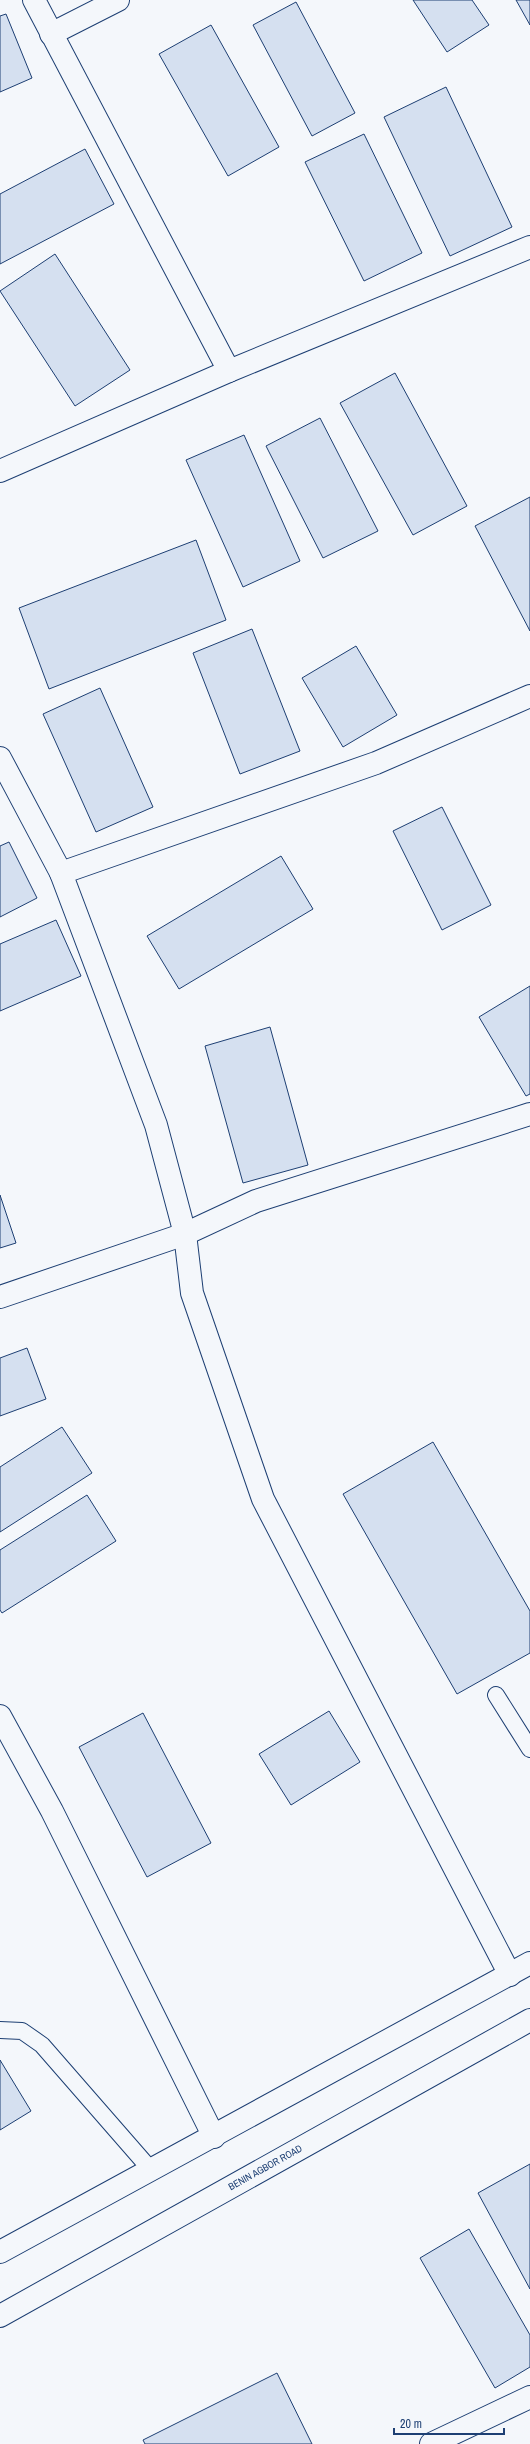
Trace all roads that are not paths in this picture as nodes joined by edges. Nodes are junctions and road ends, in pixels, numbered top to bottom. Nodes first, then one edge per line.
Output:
1 (34, 0) edge
2 (118, 0) edge
3 (51, 34) junction
4 (530, 247) edge
5 (229, 371) junction
6 (0, 471) edge
7 (530, 696) edge
8 (0, 758) edge
9 (61, 873) junction
10 (530, 1114) edge
11 (186, 1234) junction
12 (0, 1297) edge
13 (496, 1695) dead end
14 (0, 1716) edge
15 (530, 1749) edge
16 (530, 1963) edge
17 (510, 1975) junction
18 (530, 2020) edge
19 (0, 2030) edge
20 (214, 2137) junction
21 (150, 2170) junction
22 (0, 2252) edge
23 (0, 2316) edge
24 (530, 2397) edge
25 (430, 2444) edge

1 - 3 main road
2 - 3 main road
3 - 5 main road
4 - 5 main road
5 - 6 main road
7 - 9 main road
8 - 9 main road
9 - 11 main road
10 - 11 main road
11 - 12 main road
11 - 17 main road
13 - 15 lane
14 - 20 main road
16 - 17 main road
17 - 20 main road
18 - 23 main road, BENIN AGBOR ROAD
19 - 21 lane
20 - 21 main road
21 - 22 main road
24 - 25 main road

